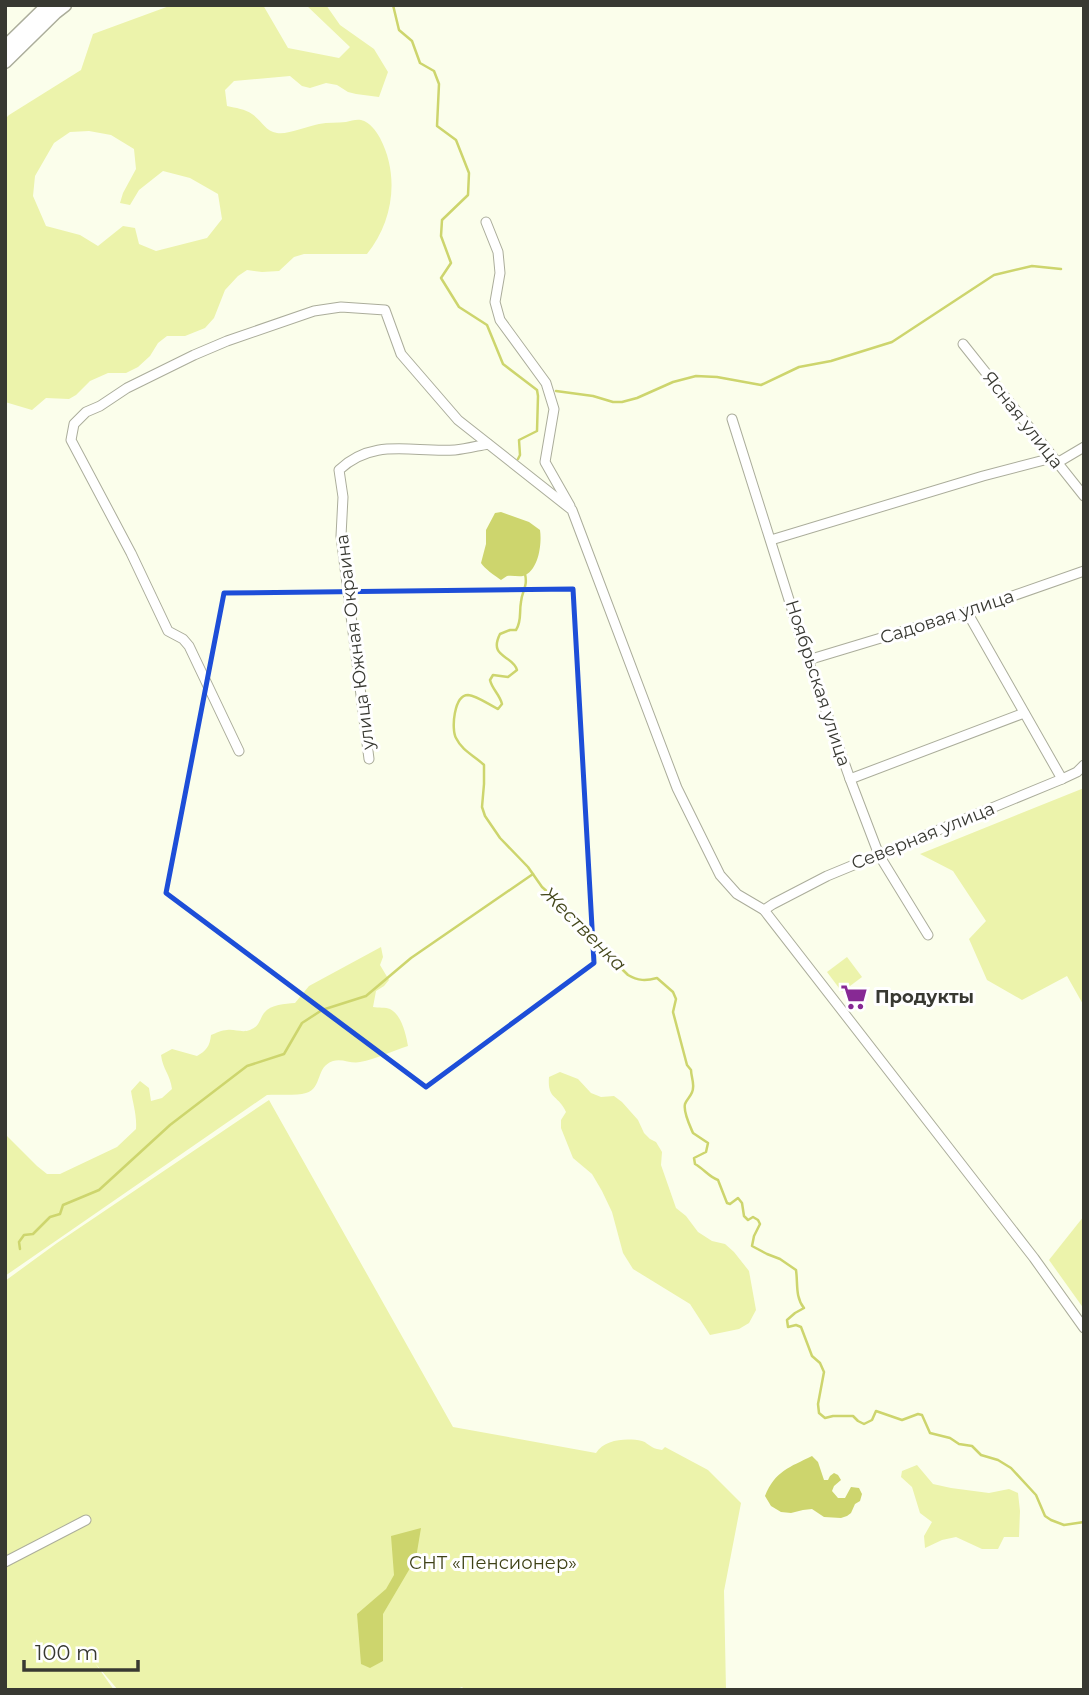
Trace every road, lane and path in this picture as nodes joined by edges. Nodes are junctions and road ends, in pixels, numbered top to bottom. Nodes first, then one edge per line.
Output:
1 (48, 5) edge
2 (65, 5) edge
3 (5, 47) edge
4 (5, 62) edge
5 (486, 222) dead end
6 (963, 344) dead end
7 (732, 419) dead end
8 (488, 444) junction
9 (1084, 447) edge
10 (1054, 460) junction
11 (1084, 496) edge
12 (572, 510) junction
13 (771, 540) junction
14 (1084, 571) edge
15 (967, 612) junction
16 (808, 660) junction
17 (1024, 713) junction
18 (239, 751) dead end
19 (369, 759) dead end
20 (1084, 765) edge
21 (850, 779) junction
22 (1062, 779) junction
23 (879, 855) junction
24 (764, 910) junction
25 (928, 935) dead end
26 (1084, 1328) edge
27 (86, 1520) dead end
28 (5, 1562) edge

1 - 3 main road
2 - 4 main road
5 - 12 street
6 - 10 street, Ясная улица
7 - 13 street, Ноябрьская улица
8 - 12 street
8 - 18 street
8 - 19 street, улица Южная Окраина
9 - 10 street
10 - 11 street, Ясная улица
10 - 13 street
12 - 24 street
13 - 16 street, Ноябрьская улица
14 - 15 street, Садовая улица
15 - 16 street, Садовая улица
15 - 17 street
16 - 21 street, Ноябрьская улица
17 - 21 street
17 - 22 street
20 - 22 street, Северная улица
21 - 23 street, Ноябрьская улица
22 - 23 street, Северная улица
23 - 24 street, Северная улица
23 - 25 street, Ноябрьская улица
24 - 26 street
27 - 28 street

